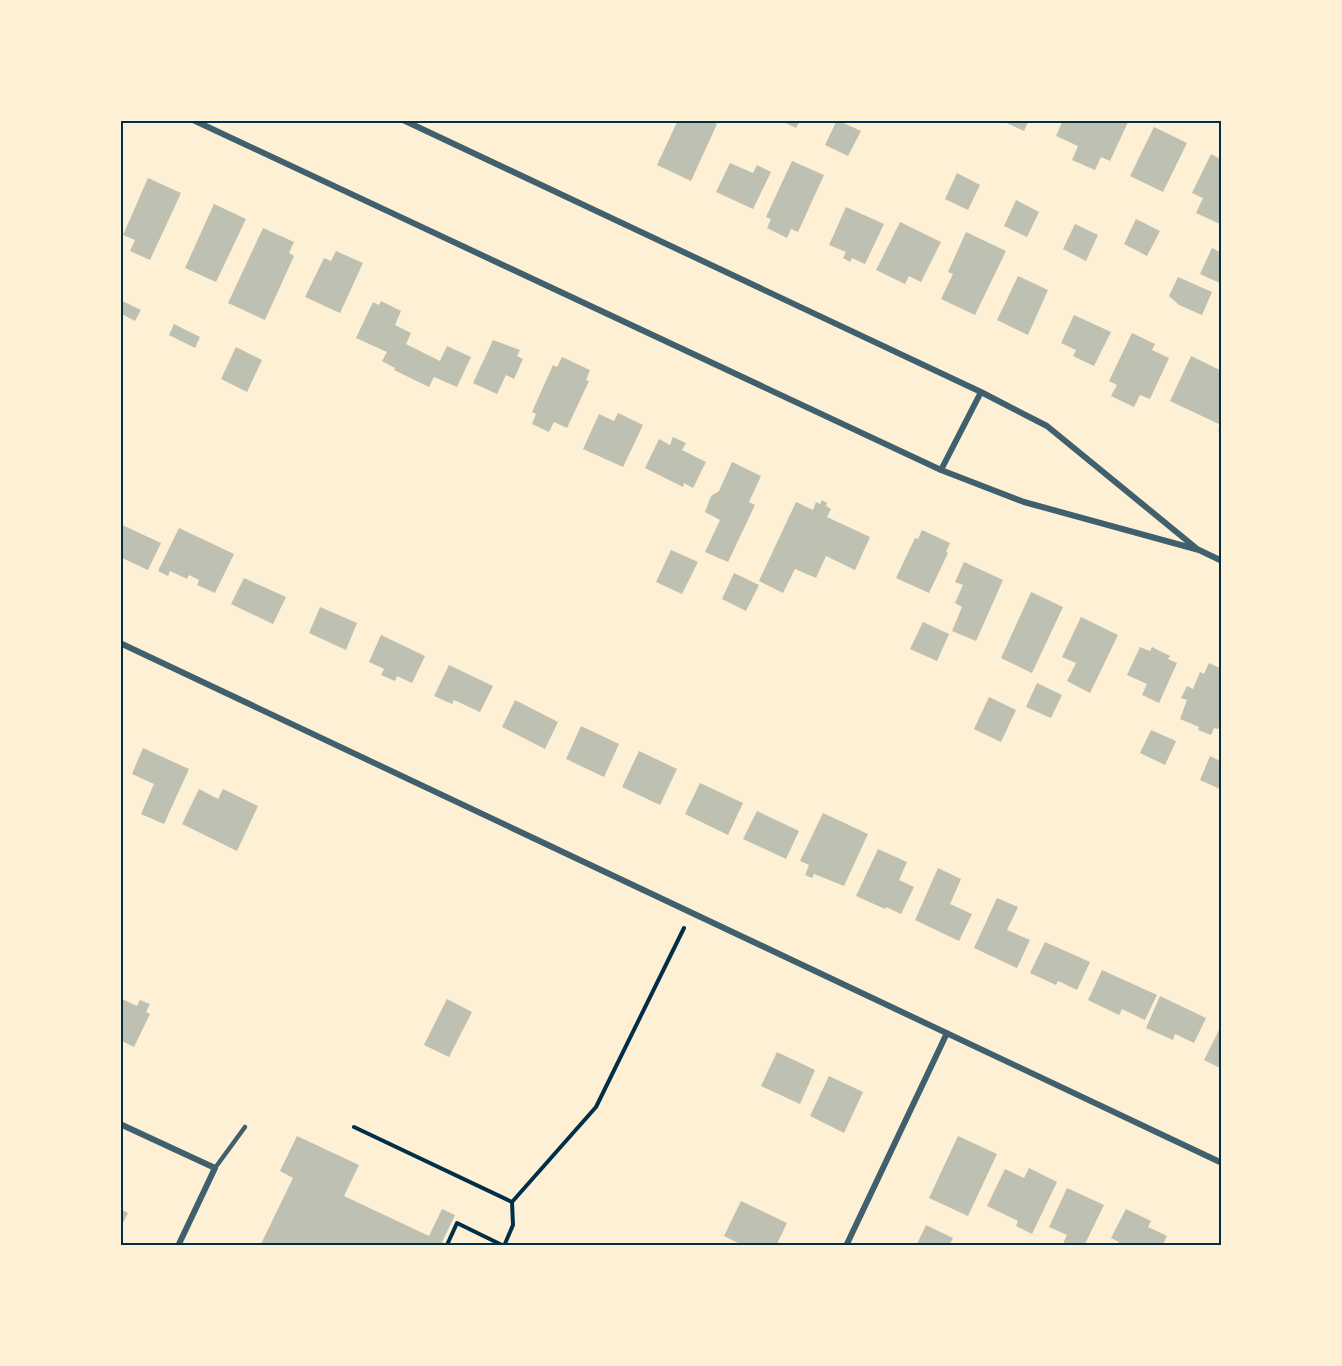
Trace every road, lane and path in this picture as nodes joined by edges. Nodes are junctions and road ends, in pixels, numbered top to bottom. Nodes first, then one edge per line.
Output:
1 (194, 120) edge
2 (403, 120) edge
3 (981, 392) junction
4 (941, 470) junction
5 (1199, 550) junction
6 (1222, 561) edge
7 (120, 643) edge
8 (684, 928) dead end
9 (947, 1033) junction
10 (120, 1124) edge
11 (245, 1126) dead end
12 (354, 1126) dead end
13 (1222, 1163) edge
14 (215, 1168) junction
15 (512, 1202) junction
16 (447, 1245) edge
17 (178, 1246) edge
18 (504, 1246) edge
19 (846, 1246) edge

1 - 4 street
2 - 3 street
3 - 4 street
3 - 5 street
4 - 5 street
5 - 6 street
7 - 9 street
8 - 15 path
9 - 13 street
9 - 19 street
10 - 14 street
11 - 14 lane
12 - 15 path
14 - 17 street
15 - 18 path
16 - 18 path

